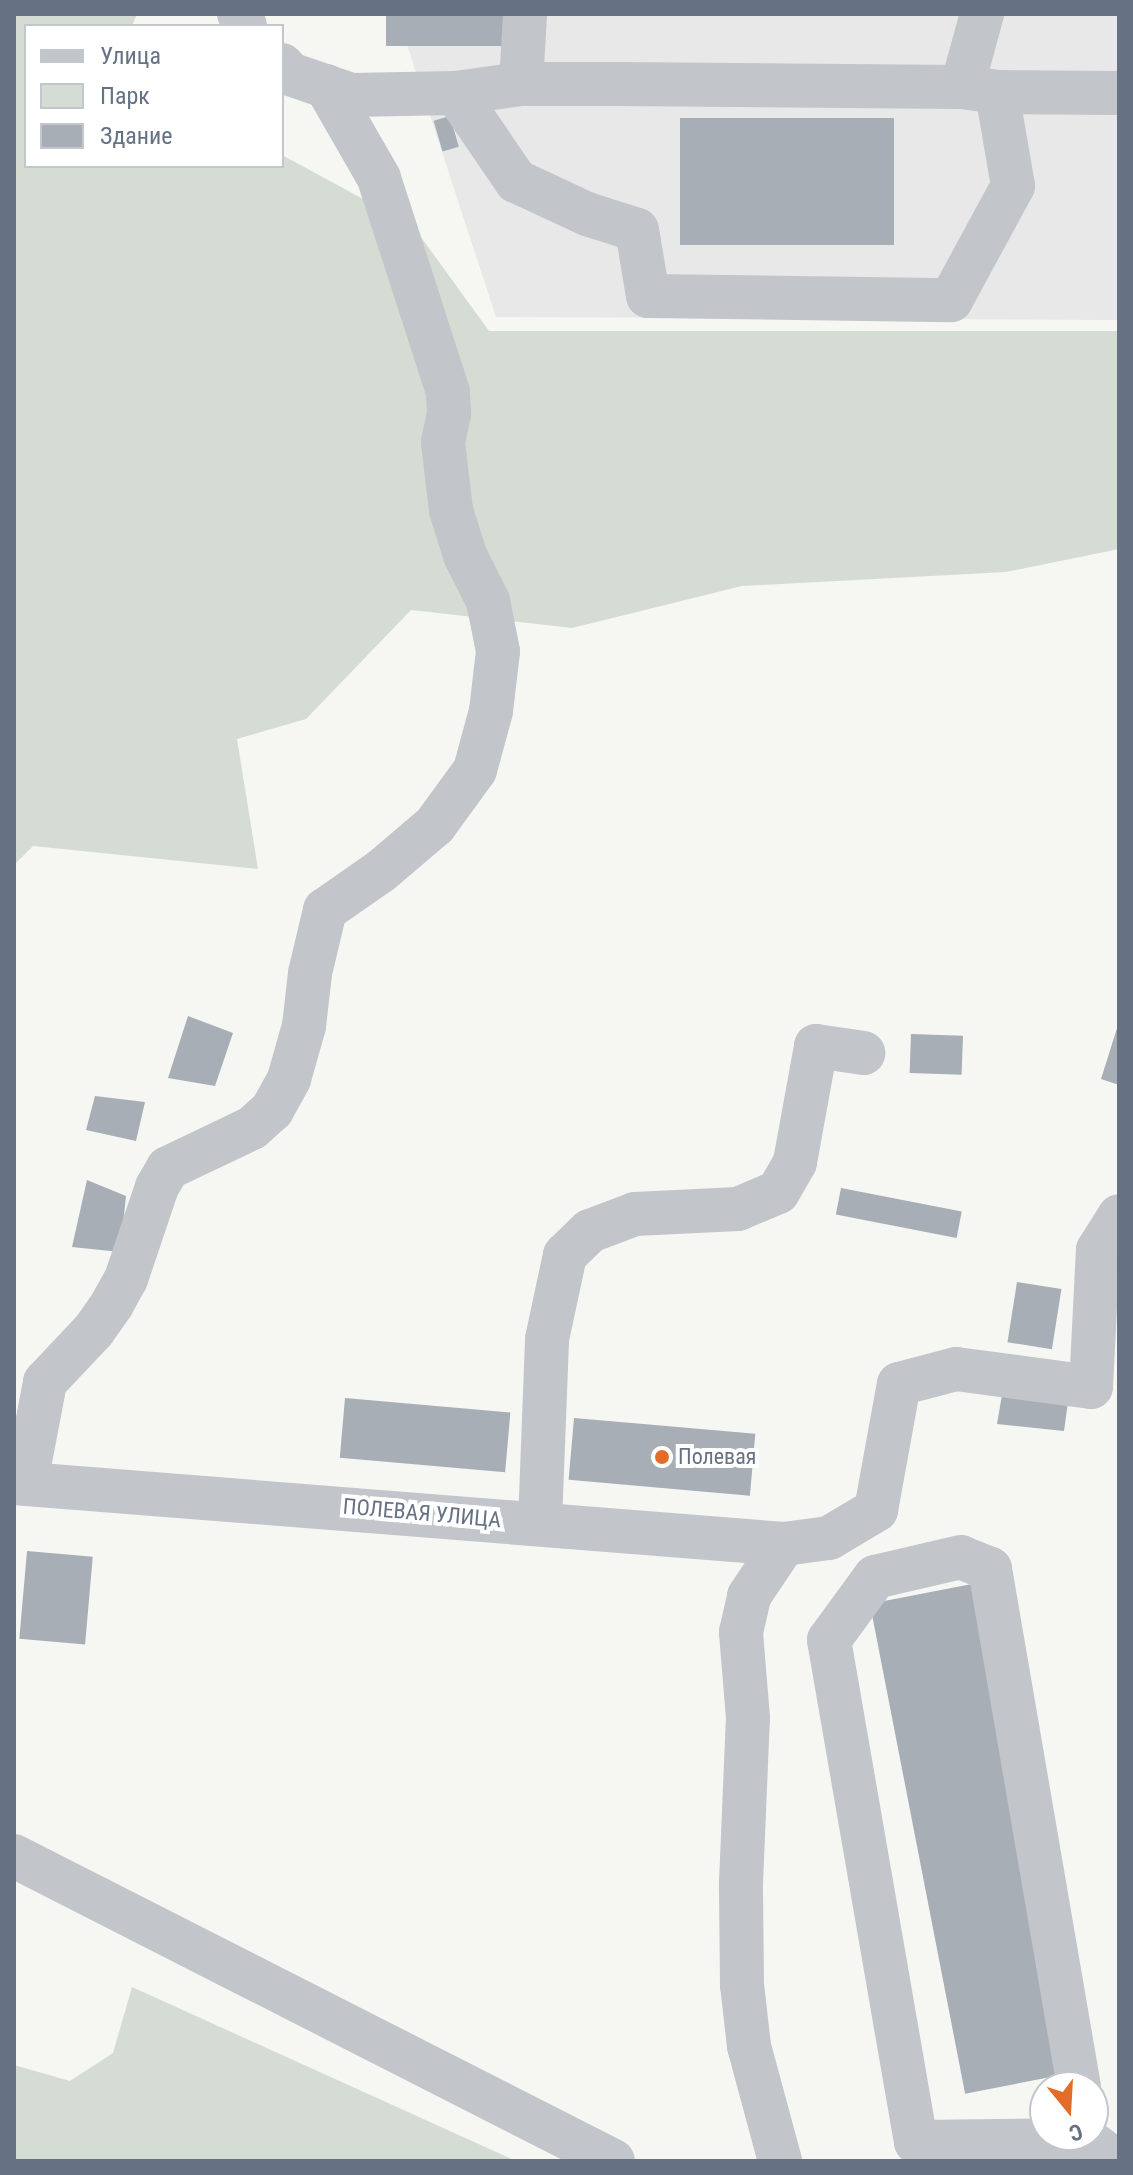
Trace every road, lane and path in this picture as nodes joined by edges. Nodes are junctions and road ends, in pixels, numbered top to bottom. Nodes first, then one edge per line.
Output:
1 (525, 14) edge
2 (982, 14) edge
3 (284, 67) edge
4 (521, 84) junction
5 (326, 86) junction
6 (980, 89) junction
7 (456, 93) junction
8 (1119, 93) edge
9 (863, 1053) dead end
10 (1119, 1216) edge
11 (1105, 1391) edge
12 (20, 1482) edge
13 (540, 1523) junction
14 (784, 1544) junction
15 (14, 1856) edge
16 (1076, 2071) edge
17 (1029, 2144) edge
18 (613, 2161) edge
19 (780, 2161) edge

1 - 4 street
2 - 6 street
3 - 5 street
4 - 6 street
4 - 7 street
5 - 7 street
5 - 12 street
6 - 7 street
6 - 8 street
9 - 13 street
10 - 11 street
11 - 14 street, ПОЛЕВАЯ УЛИЦА
12 - 13 street, ПОЛЕВАЯ УЛИЦА
13 - 14 street, ПОЛЕВАЯ УЛИЦА
14 - 19 street
15 - 18 street
16 - 17 street

